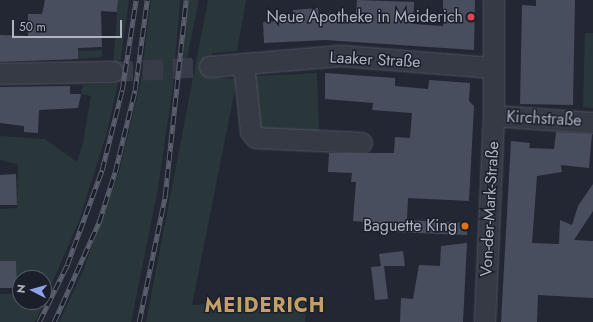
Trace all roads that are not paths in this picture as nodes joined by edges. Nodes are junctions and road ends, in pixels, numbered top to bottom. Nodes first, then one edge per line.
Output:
1 (494, 0) edge
2 (244, 64) junction
3 (210, 67) tunnel mouth
4 (492, 68) junction
5 (113, 72) tunnel mouth
6 (0, 74) edge
7 (494, 116) junction
8 (593, 123) edge
9 (362, 143) dead end
10 (485, 322) edge

1 - 4 street, Von-der-Mark-Straße
2 - 3 street, Laaker Straße
2 - 4 street, Laaker Straße
2 - 9 street
4 - 7 street, Von-der-Mark-Straße
5 - 6 street
7 - 8 street, Kirchstraße
7 - 10 street, Von-der-Mark-Straße

